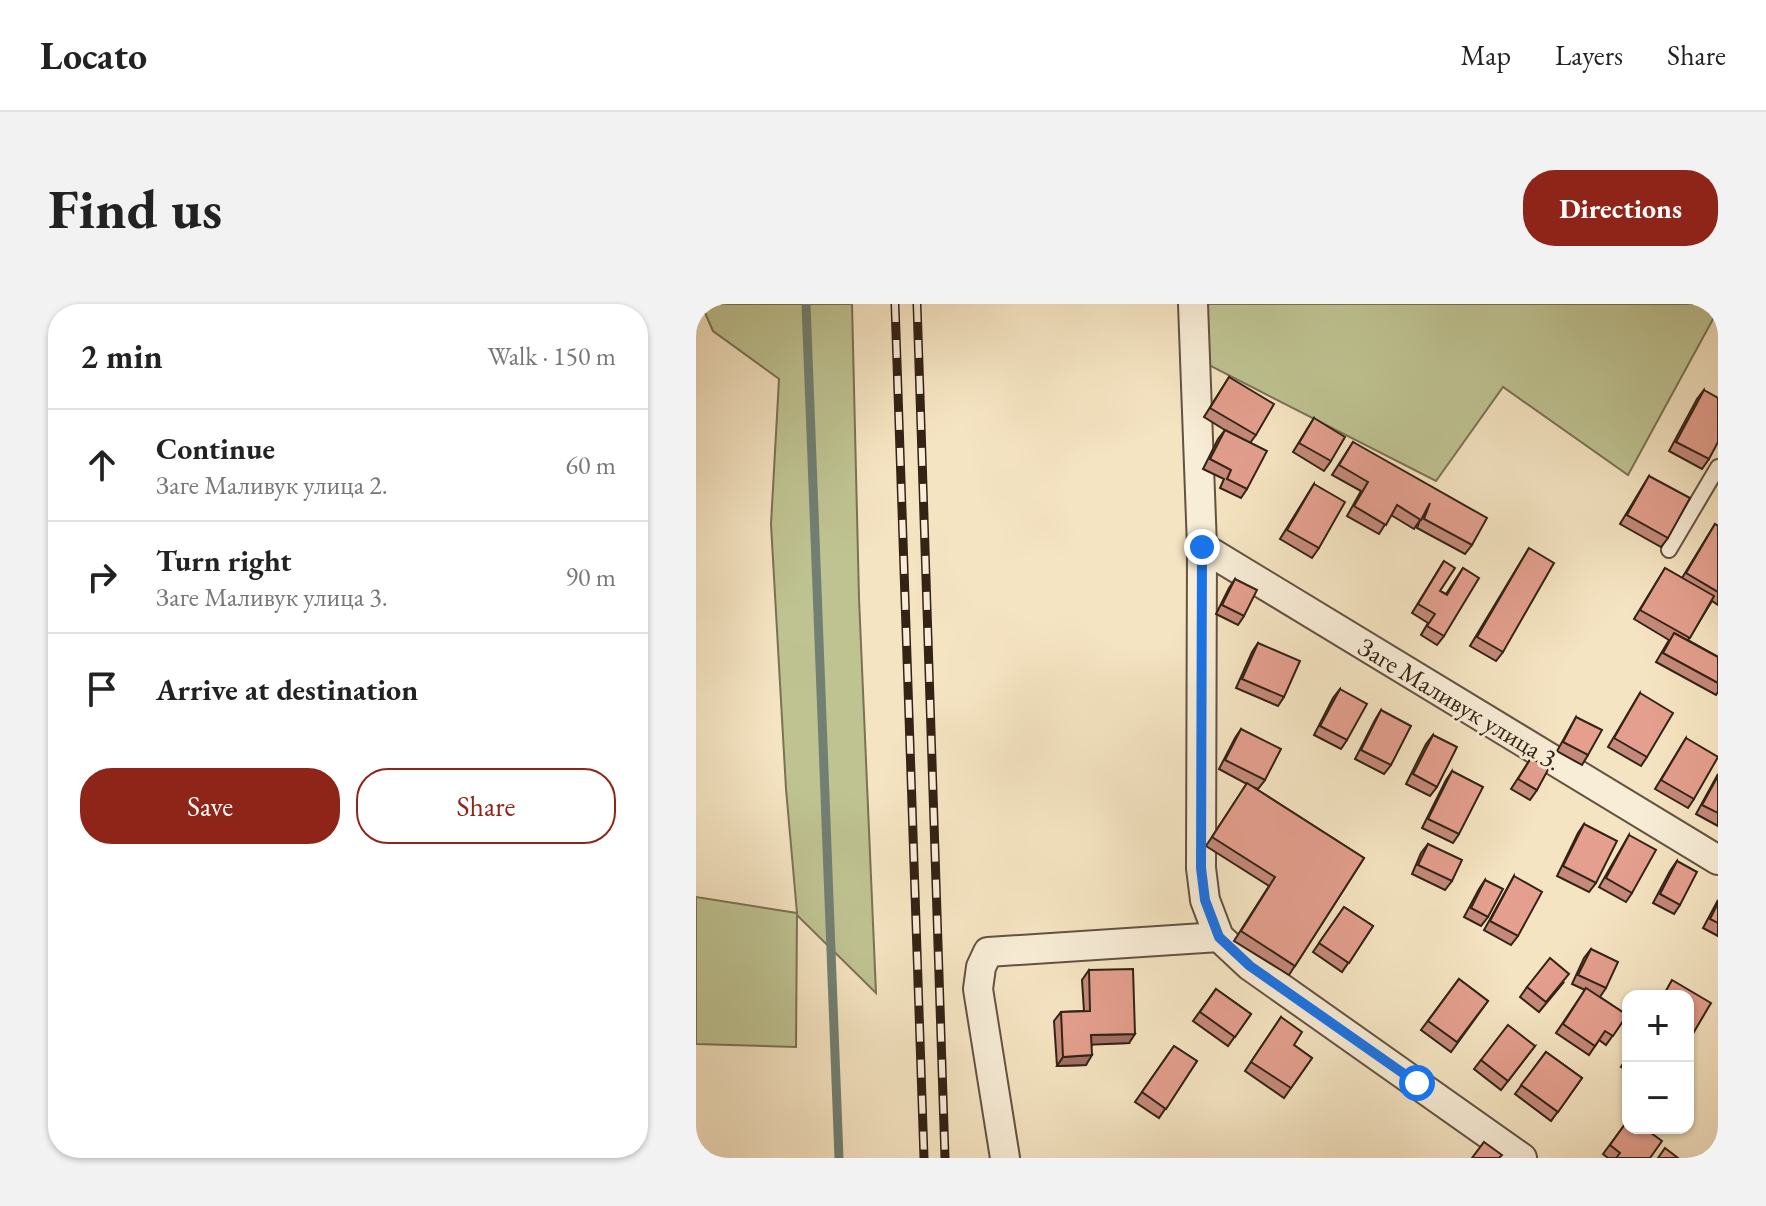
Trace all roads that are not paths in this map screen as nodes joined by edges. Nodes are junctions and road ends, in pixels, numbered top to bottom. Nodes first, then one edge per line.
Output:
1 (1193, 304) edge
2 (1718, 467) edge
3 (1202, 547) junction
4 (1669, 550) edge
5 (1718, 860) edge
6 (1219, 937) junction
7 (1005, 1158) edge
8 (1522, 1158) edge

1 - 3 street
2 - 4 lane
3 - 5 street, Заге Маливук улица 3.
3 - 6 street
6 - 7 street
6 - 8 street

